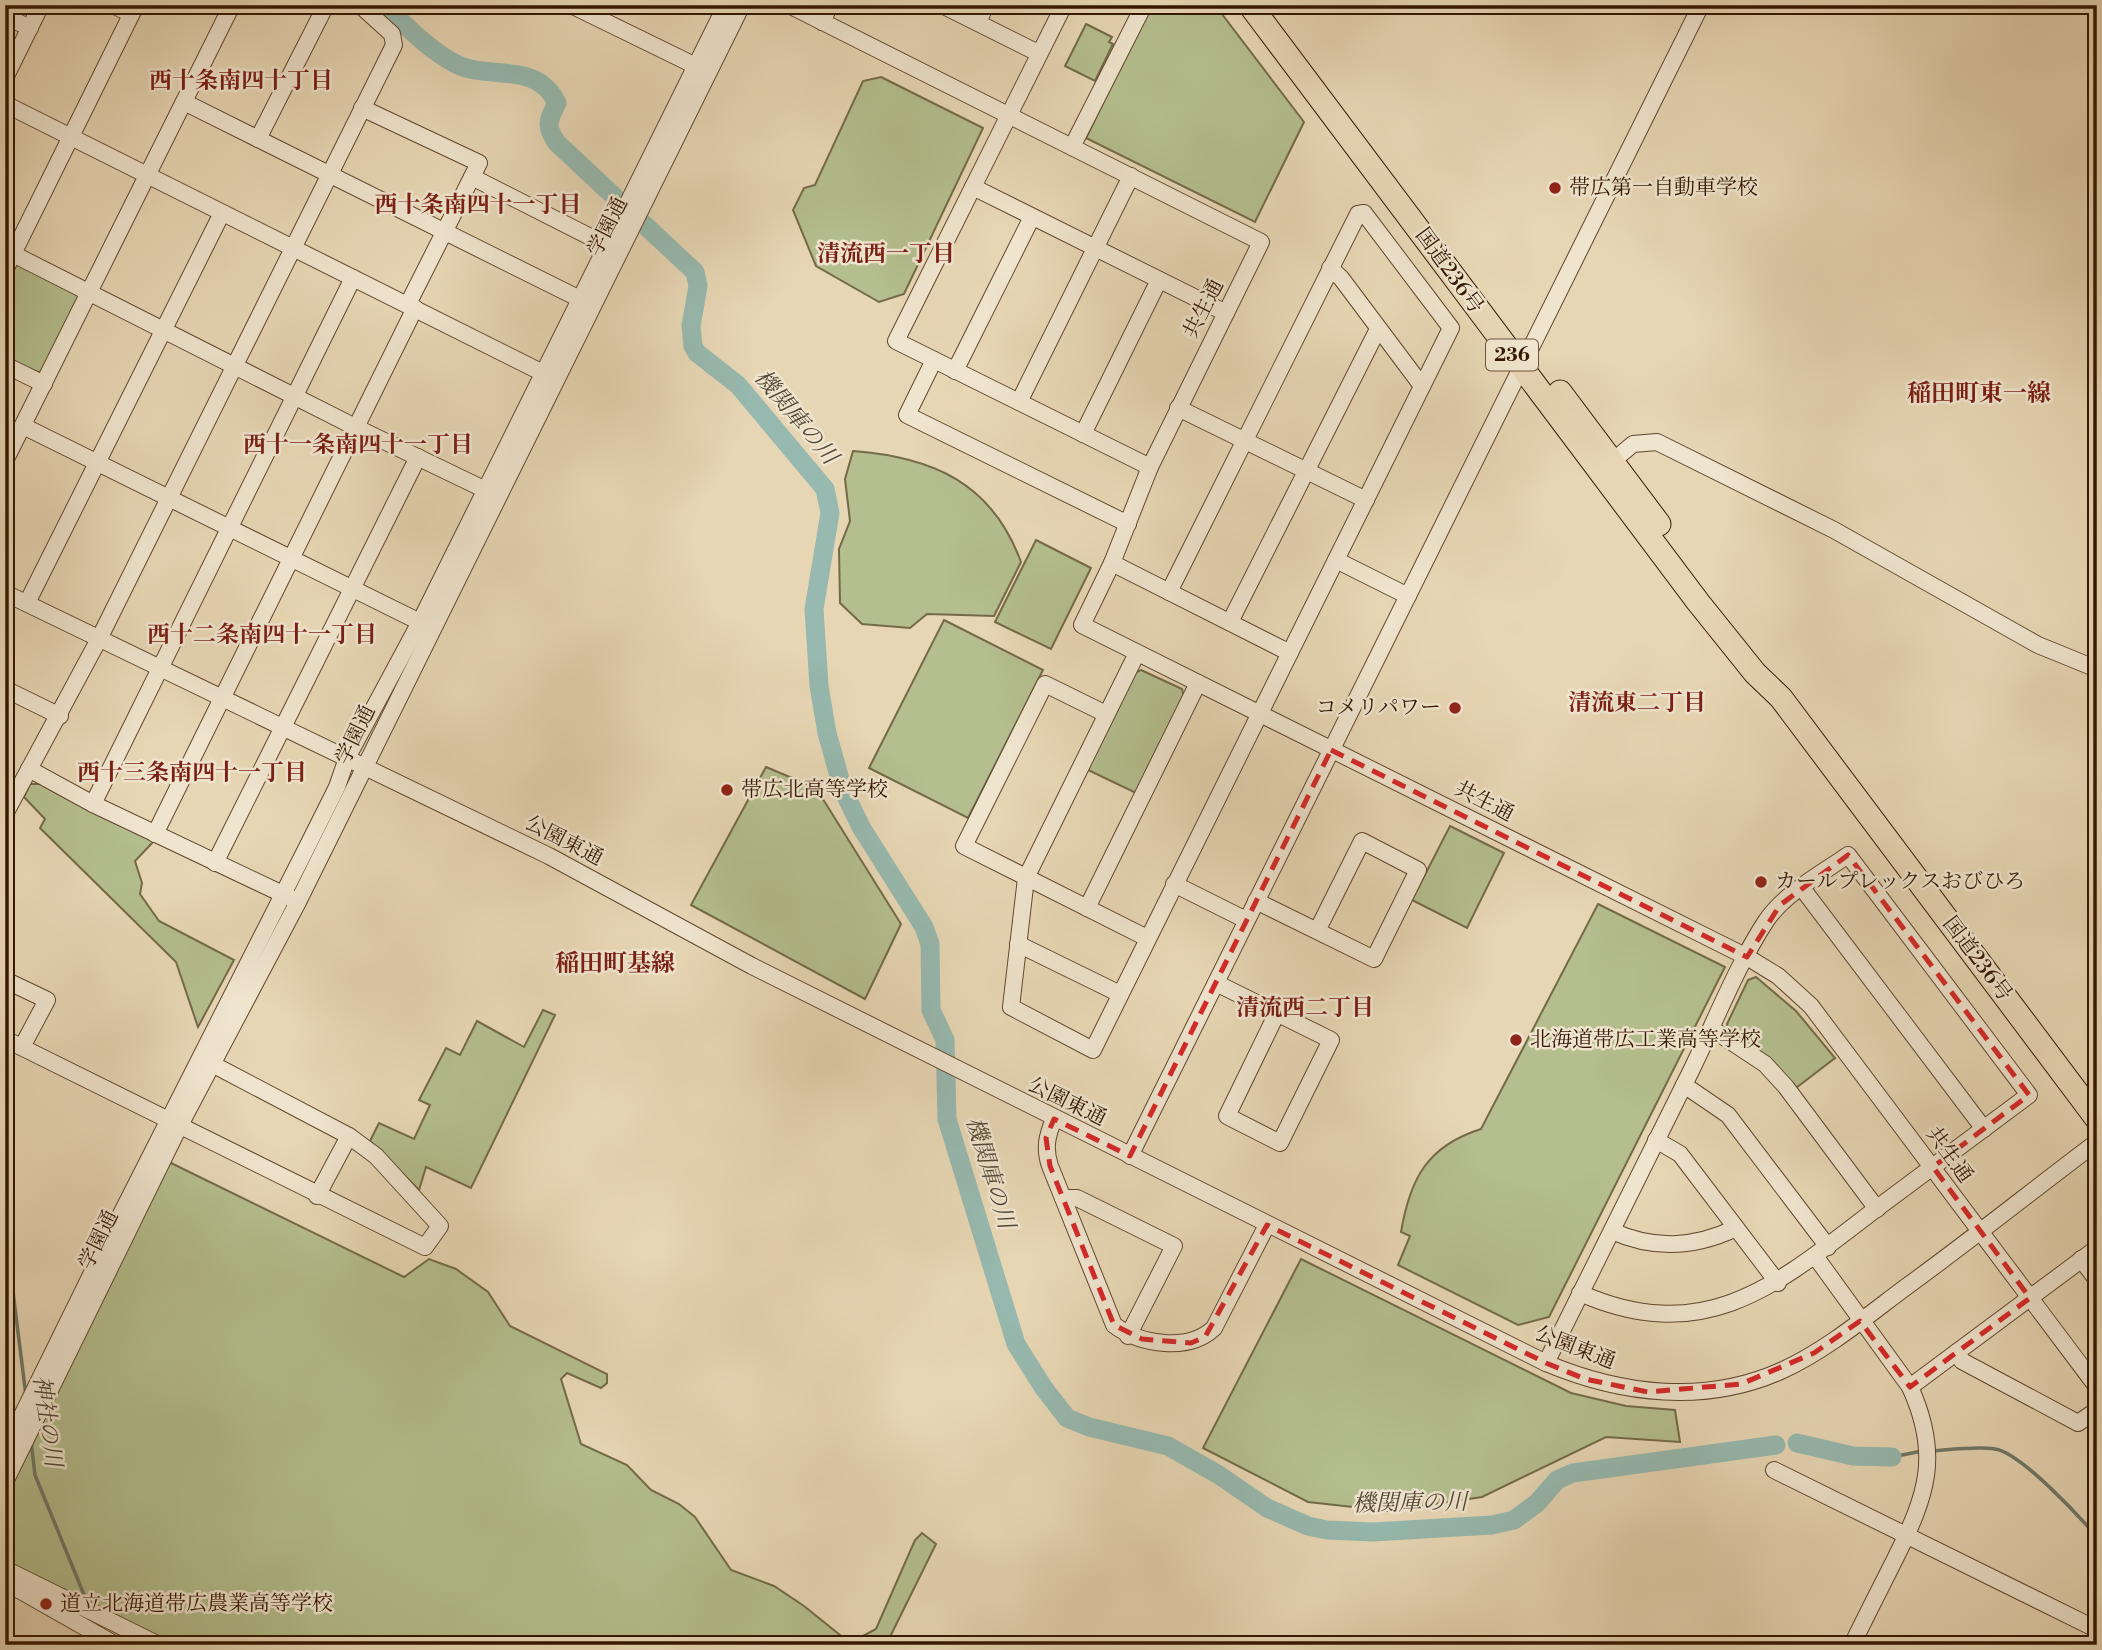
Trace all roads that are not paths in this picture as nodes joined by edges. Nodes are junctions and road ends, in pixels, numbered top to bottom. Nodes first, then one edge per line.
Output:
1 (41, 5) edge
2 (113, 5) edge
3 (232, 5) edge
4 (326, 5) edge
5 (360, 5) edge
6 (571, 5) edge
7 (726, 5) edge
8 (742, 5) edge
9 (789, 5) edge
10 (830, 5) edge
11 (942, 5) edge
12 (986, 5) edge
13 (1064, 5) edge
14 (1250, 5) edge
15 (1268, 5) edge
16 (1701, 5) edge
17 (1141, 7) edge
18 (133, 10) edge
19 (5, 16) edge
20 (822, 22) junction
21 (978, 22) junction
22 (30, 28) junction
23 (1038, 53) junction
24 (703, 70) junction
25 (5, 78) edge
26 (184, 102) junction
27 (5, 104) edge
28 (362, 108) junction
29 (1007, 114) junction
30 (71, 137) junction
31 (258, 139) junction
32 (1072, 147) junction
33 (329, 175) junction
34 (146, 176) junction
35 (1131, 176) junction
36 (472, 177) junction
37 (973, 187) junction
38 (222, 214) junction
39 (1032, 217) junction
40 (444, 232) junction
41 (613, 248) junction
42 (1095, 248) junction
43 (293, 249) junction
44 (13, 254) junction
45 (1330, 268) junction
46 (5, 270) edge
47 (353, 278) junction
48 (1159, 280) junction
49 (90, 292) junction
50 (587, 302) junction
51 (411, 306) junction
52 (1226, 313) junction
53 (1378, 329) junction
54 (165, 330) junction
55 (934, 360) junction
56 (1526, 361) junction
57 (5, 365) edge
58 (236, 366) junction
59 (956, 371) junction
60 (550, 376) junction
61 (44, 384) junction
62 (1422, 386) junction
63 (296, 397) junction
64 (1018, 402) junction
65 (1178, 408) junction
66 (23, 426) junction
67 (355, 427) junction
68 (1083, 434) junction
69 (1245, 440) junction
70 (418, 457) junction
71 (5, 461) edge
72 (98, 463) junction
73 (1150, 467) junction
74 (1606, 467) junction
75 (1306, 471) junction
76 (492, 493) junction
77 (169, 498) junction
78 (1366, 500) junction
79 (1128, 524) junction
80 (229, 529) junction
81 (290, 559) junction
82 (1336, 560) junction
83 (1112, 563) junction
84 (351, 589) junction
85 (1169, 592) junction
86 (5, 593) edge
87 (1408, 596) junction
88 (27, 603) junction
89 (1230, 622) junction
90 (427, 626) junction
91 (99, 639) junction
92 (1137, 653) junction
93 (1290, 653) junction
94 (159, 668) junction
95 (2097, 669) edge
96 (1198, 683) junction
97 (5, 689) edge
98 (222, 700) junction
99 (1106, 714) junction
100 (1259, 714) junction
101 (60, 716) junction
102 (281, 728) junction
103 (1331, 750) junction
104 (347, 758) junction
105 (363, 766) junction
106 (29, 769) junction
107 (93, 804) junction
108 (5, 814) edge
109 (155, 834) junction
110 (215, 863) junction
111 (1026, 877) junction
112 (1174, 884) junction
113 (1801, 888) junction
114 (291, 898) junction
115 (1256, 901) junction
116 (1087, 908) junction
117 (1246, 920) junction
118 (1317, 931) junction
119 (1147, 938) junction
120 (1018, 944) junction
121 (1747, 957) junction
122 (5, 980) edge
123 (1216, 983) junction
124 (1120, 994) junction
125 (1277, 1013) junction
126 (1712, 1029) junction
127 (5, 1039) edge
128 (22, 1047) junction
129 (212, 1064) junction
130 (1684, 1085) junction
131 (1054, 1119) junction
132 (2097, 1119) edge
133 (173, 1124) junction
134 (1984, 1129) junction
135 (349, 1136) junction
136 (1656, 1140) junction
137 (2097, 1142) edge
138 (1130, 1156) junction
139 (1933, 1167) junction
140 (317, 1196) junction
141 (1063, 1198) junction
142 (1877, 1209) junction
143 (1267, 1224) junction
144 (1736, 1228) junction
145 (1612, 1231) junction
146 (1980, 1234) junction
147 (2097, 1248) edge
148 (1821, 1252) junction
149 (2081, 1259) junction
150 (2097, 1280) edge
151 (1778, 1283) junction
152 (1580, 1293) junction
153 (2030, 1298) junction
154 (1860, 1321) junction
155 (1128, 1336) junction
156 (1957, 1352) junction
157 (1546, 1363) junction
158 (1910, 1387) junction
159 (2097, 1387) edge
160 (2097, 1410) edge
161 (5, 1450) edge
162 (1774, 1470) dead end
163 (5, 1482) edge
164 (1907, 1536) junction
165 (5, 1569) edge
166 (5, 1581) edge
167 (2096, 1629) edge
168 (116, 1645) edge
169 (159, 1645) edge
170 (1852, 1645) edge

1 - 22 street
2 - 18 street
3 - 26 street
4 - 31 street
5 - 28 street
6 - 24 street
7 - 24 street, 学園通
8 - 24 street, 学園通
9 - 20 street
10 - 20 street
11 - 21 street
12 - 21 street
13 - 23 street
14 - 56 highway, 国道236号 / 236
15 - 56 highway, 国道236号 / 236
16 - 56 street
17 - 32 street
18 - 30 street
19 - 22 street
20 - 29 street
21 - 23 street
22 - 25 street
23 - 29 street
24 - 41 street, 学園通
26 - 31 street
26 - 34 street
27 - 30 street
28 - 33 street
28 - 36 street
29 - 32 street
29 - 37 street
30 - 34 street
30 - 44 street
31 - 33 street
32 - 35 street
33 - 40 street
33 - 43 street
34 - 38 street
34 - 49 street
35 - 42 street
35 - 52 street, 共生通
36 - 40 street
36 - 41 street
37 - 39 street
37 - 55 street
38 - 43 street
38 - 54 street
39 - 42 street
39 - 59 street
40 - 50 street
40 - 51 street
41 - 50 street, 学園通
42 - 48 street
42 - 64 street
43 - 47 street
43 - 58 street
44 - 46 street
44 - 49 street
45 - 53 street
45 - 62 street
45 - 69 street
47 - 51 street
47 - 63 street
48 - 52 street
48 - 68 street
49 - 54 street
49 - 61 street
50 - 60 street, 学園通
51 - 60 street
51 - 67 street
52 - 65 street, 共生通
53 - 62 street
53 - 75 street
54 - 58 street
54 - 72 street
55 - 59 street
55 - 79 street
56 - 74 highway, 国道236号 / 236
56 - 87 street
57 - 61 street
58 - 63 street
58 - 77 street
59 - 64 street
60 - 76 street, 学園通
61 - 66 street
62 - 78 street
63 - 67 street
63 - 80 street
64 - 68 street
65 - 69 street
65 - 73 street, 共生通
66 - 71 street
66 - 72 street
67 - 70 street
67 - 81 street
68 - 73 street
69 - 75 street
69 - 85 street
70 - 76 street
70 - 84 street
72 - 77 street
72 - 88 street
73 - 79 street, 共生通
74 - 95 street
74 - 132 highway, 国道236号 / 236
75 - 78 street
75 - 89 street
76 - 90 street, 学園通
77 - 80 street
77 - 91 street
78 - 82 street
79 - 83 street, 共生通
80 - 81 street
80 - 94 street
81 - 84 street
81 - 98 street
82 - 87 street
82 - 93 street
83 - 85 street
83 - 92 street, 共生通
84 - 90 street
84 - 102 street
85 - 89 street
86 - 88 street, 公園東通
87 - 103 street
88 - 91 street, 公園東通
89 - 93 street
90 - 104 street, 学園通
90 - 105 street, 学園通
91 - 94 street, 公園東通
91 - 101 street
92 - 96 street, 共生通
92 - 99 street
93 - 100 street
94 - 98 street, 公園東通
94 - 107 street
96 - 100 street, 共生通
96 - 116 street
97 - 101 street
98 - 102 street, 公園東通
98 - 109 street
99 - 111 street
99 - 111 street
100 - 103 street, 共生通
100 - 112 street
101 - 106 street
102 - 104 street, 公園東通
102 - 110 street
103 - 115 street
103 - 121 street, 共生通
104 - 105 street, 公園東通
104 - 114 street, 学園通
105 - 114 street, 学園通
105 - 131 street, 公園東通
106 - 107 street
106 - 108 street
107 - 109 street
109 - 110 street
110 - 114 street
111 - 116 street
111 - 120 street
112 - 117 street
112 - 119 street
113 - 121 street
113 - 134 street
113 - 134 street
114 - 129 street, 学園通
114 - 133 street, 学園通
115 - 117 street
115 - 118 street
116 - 119 street
117 - 123 street
118 - 118 street
119 - 124 street
120 - 124 street
120 - 124 street
121 - 126 street
121 - 139 street, 共生通
122 - 128 street
123 - 125 street
123 - 138 street
125 - 125 street
126 - 130 street
126 - 142 street
127 - 128 street
128 - 133 street
129 - 133 street, 学園通
129 - 135 street
130 - 136 street
130 - 148 street
131 - 138 street, 公園東通
131 - 141 street
133 - 140 street
133 - 161 street, 学園通
133 - 163 street, 学園通
134 - 139 street
135 - 140 street
135 - 140 street
136 - 144 street
136 - 145 street
137 - 146 street, 公園東通
138 - 143 street, 公園東通
139 - 142 street
139 - 146 street, 共生通
141 - 155 street
141 - 155 street
142 - 148 street
143 - 155 street
143 - 157 street, 公園東通
144 - 145 street
144 - 151 street
145 - 152 street
146 - 153 street, 共生通
146 - 154 street, 公園東通
147 - 149 street
148 - 151 street
148 - 154 street
149 - 150 street
149 - 153 street
151 - 152 street
152 - 157 street
153 - 156 street
153 - 159 street, 共生通
154 - 157 street, 公園東通
154 - 158 street
156 - 158 street
156 - 160 street
158 - 164 street
162 - 164 street
164 - 167 street
164 - 170 street
165 - 169 street
166 - 168 street

